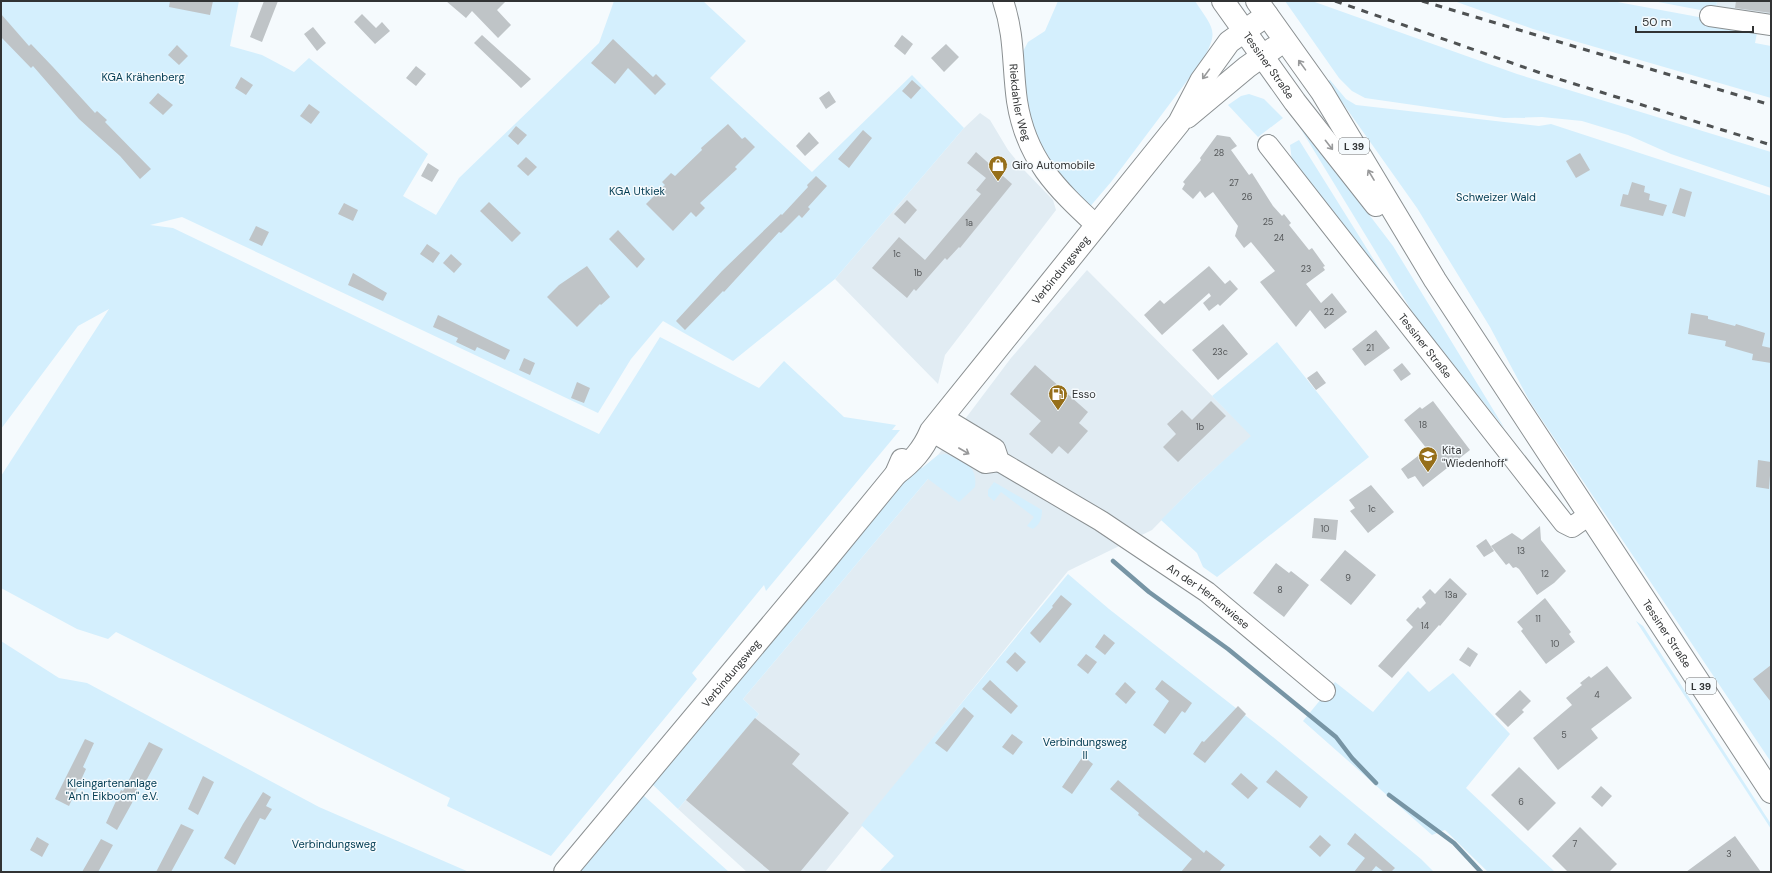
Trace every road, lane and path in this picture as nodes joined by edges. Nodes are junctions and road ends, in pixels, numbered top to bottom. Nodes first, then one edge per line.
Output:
1 (1004, 1) edge
2 (1222, 1) edge
3 (1262, 9) edge
4 (1710, 16) dead end
5 (1771, 25) edge
6 (1244, 32) junction
7 (1285, 40) junction
8 (1262, 56) junction
9 (1180, 123) junction
10 (1268, 145) dead end
11 (1097, 226) junction
12 (1435, 280) junction
13 (936, 424) junction
14 (1589, 515) junction
15 (1325, 691) dead end
16 (1771, 792) edge
17 (565, 872) edge

1 - 11 street, Riekdahler Weg
2 - 6 main road, Tessiner Straße / L 39
3 - 6 main road, Verbindungsweg
3 - 7 main road, Tessiner Straße / L 39
4 - 5 street
6 - 8 main road, Tessiner Straße / L 39
6 -> 9 main road, Verbindungsweg
7 - 8 main road, Verbindungsweg
12 -> 7 main road, Tessiner Straße / L 39
8 - 9 main road, Verbindungsweg
8 -> 12 main road, Tessiner Straße / L 39
9 - 11 main road, Verbindungsweg
10 - 14 street, Tessiner Straße
11 - 13 main road, Verbindungsweg
12 - 14 main road, Tessiner Straße / L 39
13 - 15 street, An der Herrenwiese
13 - 17 main road, Verbindungsweg
14 - 16 main road, Tessiner Straße / L 39

